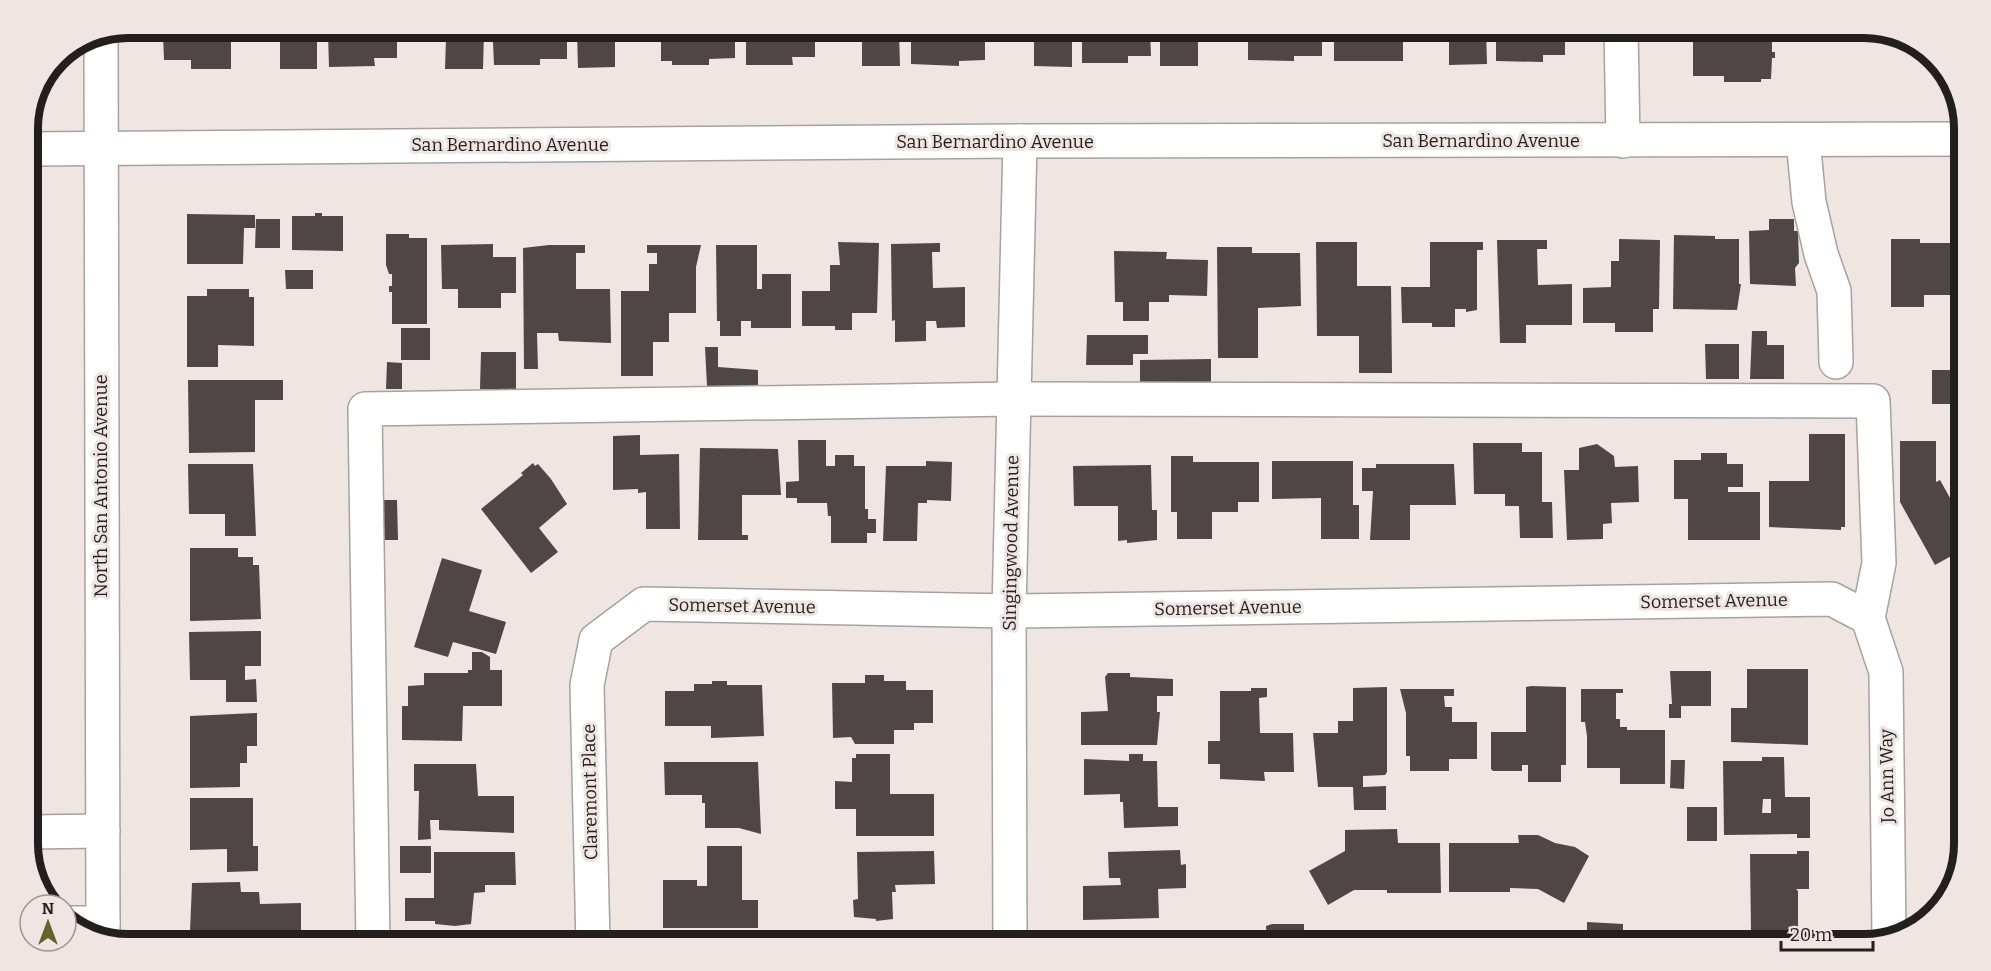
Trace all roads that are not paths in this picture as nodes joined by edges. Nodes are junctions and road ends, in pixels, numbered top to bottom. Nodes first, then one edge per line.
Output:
1 (1621, 38) edge
2 (101, 42) edge
3 (1953, 139) edge
4 (1803, 140) junction
5 (1020, 141) junction
6 (1623, 141) junction
7 (99, 148) junction
8 (38, 149) edge
9 (1836, 362) dead end
10 (1014, 399) junction
11 (1009, 611) junction
12 (1868, 618) junction
13 (596, 640) joint
14 (103, 831) junction
15 (38, 832) edge
16 (1889, 929) edge
17 (103, 930) edge
18 (373, 934) edge
19 (593, 934) edge
20 (1010, 934) edge

1 - 6 street
2 - 7 street, North San Antonio Avenue
3 - 4 street, San Bernardino Avenue
4 - 6 street, San Bernardino Avenue
4 - 9 street
5 - 6 street, San Bernardino Avenue
5 - 7 street, San Bernardino Avenue
5 - 10 street, Singingwood Avenue
7 - 8 street, San Bernardino Avenue
7 - 14 street, North San Antonio Avenue
10 - 11 street, Singingwood Avenue
10 - 12 street
10 - 18 street
11 - 12 street, Somerset Avenue
11 - 13 street, Somerset Avenue
11 - 20 street, Singingwood Avenue
12 - 16 street, Jo Ann Way
13 - 19 street, Claremont Place
14 - 15 street
14 - 17 street, North San Antonio Avenue

